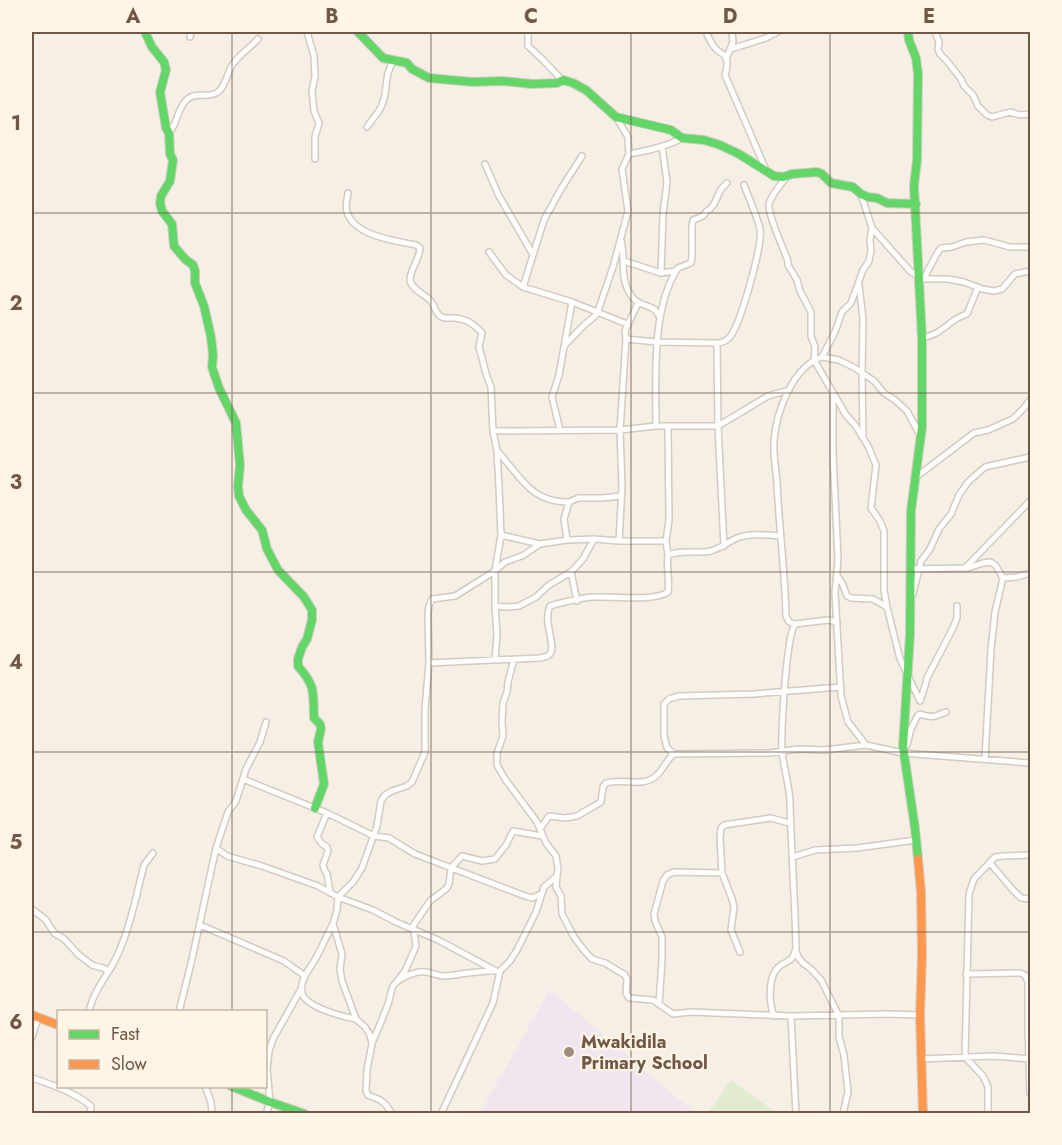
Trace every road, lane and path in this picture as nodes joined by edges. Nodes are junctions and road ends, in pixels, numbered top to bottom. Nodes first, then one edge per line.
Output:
1 (146, 32) edge
2 (307, 32) edge
3 (358, 32) edge
4 (528, 32) edge
5 (706, 32) edge
6 (732, 32) edge
7 (777, 32) edge
8 (908, 32) edge
9 (935, 32) edge
10 (258, 39) dead end
11 (731, 49) junction
12 (726, 59) junction
13 (394, 60) junction
14 (563, 80) junction
15 (1030, 114) edge
16 (616, 117) junction
17 (367, 128) dead end
18 (169, 133) junction
19 (682, 138) junction
20 (662, 146) junction
21 (629, 154) junction
22 (582, 156) dead end
23 (315, 159) dead end
24 (485, 164) dead end
25 (766, 170) junction
26 (788, 175) junction
27 (727, 183) dead end
28 (744, 185) dead end
29 (348, 194) dead end
30 (861, 194) junction
31 (916, 204) junction
32 (873, 228) junction
33 (621, 238) junction
34 (1030, 248) edge
35 (489, 252) dead end
36 (532, 253) junction
37 (624, 261) junction
38 (1030, 271) edge
39 (675, 272) junction
40 (661, 273) junction
41 (921, 278) junction
42 (859, 284) junction
43 (523, 286) junction
44 (978, 287) junction
45 (572, 302) junction
46 (638, 303) junction
47 (598, 311) junction
48 (660, 318) junction
49 (627, 324) junction
50 (922, 338) junction
51 (626, 339) junction
52 (657, 342) junction
53 (717, 344) junction
54 (565, 345) junction
55 (822, 357) junction
56 (814, 360) junction
57 (862, 373) junction
58 (789, 390) junction
59 (834, 392) junction
60 (1030, 400) edge
61 (656, 426) junction
62 (718, 426) junction
63 (668, 427) junction
64 (560, 430) junction
65 (620, 430) junction
66 (493, 431) junction
67 (921, 437) junction
68 (863, 439) junction
69 (497, 451) junction
70 (1030, 456) edge
71 (916, 477) junction
72 (621, 496) junction
73 (1030, 501) edge
74 (568, 502) junction
75 (501, 535) junction
76 (780, 536) junction
77 (594, 539) junction
78 (567, 540) junction
79 (619, 541) junction
80 (666, 541) junction
81 (540, 544) junction
82 (724, 546) junction
83 (668, 555) junction
84 (966, 567) junction
85 (915, 569) junction
86 (495, 571) junction
87 (571, 572) junction
88 (1030, 573) edge
89 (837, 575) junction
90 (1003, 578) junction
91 (577, 601) junction
92 (495, 606) junction
93 (957, 606) dead end
94 (887, 607) junction
95 (837, 622) junction
96 (795, 624) junction
97 (514, 659) junction
98 (495, 660) junction
99 (429, 663) junction
100 (907, 672) junction
101 (841, 687) junction
102 (785, 691) junction
103 (946, 712) dead end
104 (266, 722) dead end
105 (866, 745) junction
106 (903, 750) junction
107 (782, 752) junction
108 (674, 753) junction
109 (985, 759) junction
110 (1030, 763) edge
111 (243, 779) junction
112 (315, 808) junction
113 (327, 813) junction
114 (789, 823) junction
115 (540, 829) junction
116 (374, 836) junction
117 (542, 836) junction
118 (916, 840) junction
119 (216, 848) junction
120 (153, 853) dead end
121 (1030, 855) edge
122 (793, 857) junction
123 (990, 863) junction
124 (451, 868) junction
125 (722, 873) junction
126 (557, 876) junction
127 (330, 892) junction
128 (541, 894) junction
129 (338, 897) junction
130 (1030, 899) edge
131 (32, 909) edge
132 (333, 924) junction
133 (200, 925) junction
134 (414, 930) junction
135 (796, 948) junction
136 (740, 952) dead end
137 (109, 971) junction
138 (498, 971) junction
139 (966, 974) junction
140 (1028, 974) edge
141 (305, 976) junction
142 (398, 980) junction
143 (303, 986) junction
144 (659, 1004) junction
145 (89, 1010) edge
146 (179, 1010) edge
147 (920, 1015) junction
148 (774, 1016) junction
149 (791, 1016) junction
150 (838, 1016) junction
151 (35, 1017) edge
152 (357, 1019) junction
153 (57, 1025) edge
154 (32, 1037) edge
155 (372, 1044) junction
156 (965, 1057) junction
157 (921, 1059) junction
158 (1030, 1059) edge
159 (32, 1078) edge
160 (57, 1087) edge
161 (60, 1088) edge
162 (206, 1088) edge
163 (236, 1088) edge
164 (1030, 1093) edge
165 (270, 1102) junction
166 (90, 1113) edge
167 (212, 1113) edge
168 (266, 1113) edge
169 (305, 1113) edge
170 (392, 1113) edge
171 (441, 1113) edge
172 (796, 1113) edge
173 (843, 1113) edge
174 (922, 1113) edge
175 (988, 1113) edge

1 - 18 street
2 - 23 street
3 - 13 street
4 - 14 street
5 - 12 street
6 - 11 street
7 - 11 street
8 - 31 street
9 - 15 street
10 - 18 street
11 - 12 street
12 - 25 street
13 - 14 street
13 - 17 street
14 - 16 street
16 - 19 street
16 - 21 street
18 - 112 street
19 - 20 street
19 - 25 street
20 - 21 street
20 - 40 street
21 - 33 street
22 - 36 street
24 - 36 street
25 - 26 street
26 - 30 street
26 - 56 street
27 - 39 street
28 - 53 street
29 - 66 street
30 - 31 street
30 - 32 street
31 - 41 street
32 - 41 street
32 - 42 street
33 - 37 street
33 - 47 street
34 - 41 street
35 - 43 street
36 - 43 street
37 - 40 street
37 - 46 street
38 - 44 street
39 - 40 street
39 - 48 street
41 - 44 street
41 - 50 street
42 - 55 street
42 - 57 street
43 - 45 street
44 - 50 street
45 - 47 street
45 - 54 street
46 - 48 street
46 - 49 street
47 - 49 street
47 - 54 street
48 - 52 street
49 - 51 street
50 - 67 street
51 - 52 street
51 - 65 street
52 - 53 street
52 - 61 street
53 - 62 street
54 - 64 street
55 - 56 street
55 - 57 street
56 - 58 street
56 - 59 street
57 - 67 street
57 - 68 street
58 - 62 street
58 - 76 street
59 - 68 street
59 - 89 street
60 - 71 street
61 - 63 street
61 - 65 street
62 - 63 street
62 - 82 street
63 - 80 street
64 - 65 street
64 - 66 street
65 - 72 street
66 - 69 street
67 - 71 street
68 - 94 street
69 - 74 street
69 - 75 street
70 - 85 street
71 - 85 street
72 - 74 street
72 - 79 street
73 - 84 street
74 - 78 street
75 - 81 street
75 - 86 street
76 - 82 street
76 - 96 street
77 - 78 street
77 - 79 street
77 - 87 street
78 - 81 street
79 - 80 street
80 - 83 street
81 - 86 street
82 - 83 street
83 - 91 street
84 - 85 street
84 - 90 street
85 - 100 street
86 - 92 street
86 - 99 street
87 - 91 street
87 - 92 street
88 - 90 street
89 - 94 street
89 - 95 street
90 - 109 street
91 - 97 street
92 - 98 street
93 - 100 street
94 - 100 street
95 - 96 street
95 - 101 street
96 - 102 street
97 - 98 street
97 - 115 street
98 - 99 street
99 - 116 street
100 - 106 street
101 - 102 street
101 - 105 street
102 - 107 street
102 - 108 street
103 - 106 street
104 - 111 street
105 - 106 street
105 - 107 street
106 - 109 street
106 - 118 street
107 - 108 street
107 - 114 street
108 - 115 street
109 - 110 street
111 - 112 street
111 - 119 street
112 - 113 street
113 - 116 street
113 - 127 street
114 - 122 street
114 - 125 street
115 - 117 street
116 - 124 street
116 - 129 street
117 - 124 street
117 - 126 street
118 - 122 street
118 - 147 street
119 - 127 street
119 - 133 street
120 - 137 street
121 - 123 street
122 - 135 street
123 - 130 street
123 - 139 street
124 - 128 street
124 - 134 street
125 - 136 street
125 - 144 street
126 - 128 street
126 - 144 street
127 - 129 street
128 - 138 street
129 - 132 street
129 - 134 street
131 - 137 street
132 - 141 street
132 - 152 street
133 - 141 street
133 - 146 street
134 - 138 street
134 - 142 street
135 - 148 street
135 - 150 street
137 - 145 street
138 - 142 street
138 - 171 street
139 - 140 street
139 - 156 street
140 - 158 street
141 - 143 street
142 - 155 street
143 - 152 street
143 - 165 street
144 - 148 street
147 - 150 street
147 - 157 street
148 - 149 street
149 - 150 street
149 - 172 street
150 - 173 street
151 - 153 street
151 - 154 street
152 - 155 street
155 - 170 street
156 - 157 street
156 - 158 street
156 - 175 street
157 - 174 street
158 - 164 street
159 - 160 street
161 - 166 street
162 - 167 street
163 - 165 street
165 - 168 street
165 - 169 street

